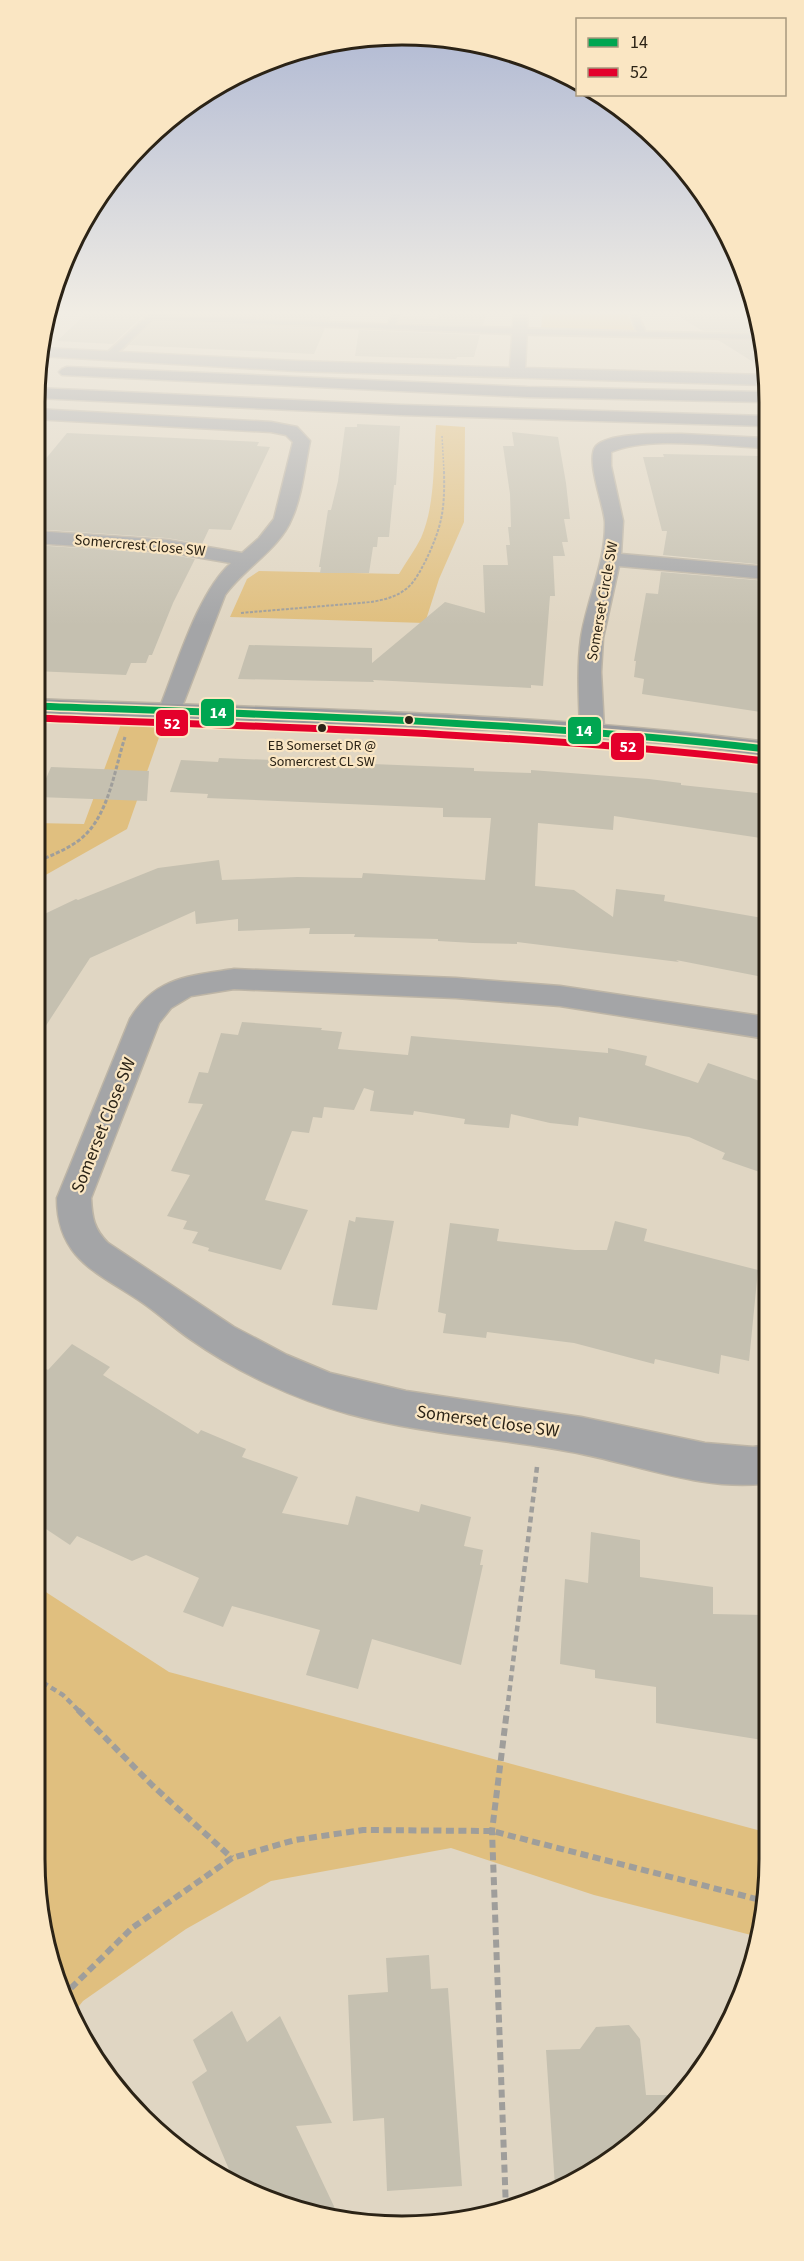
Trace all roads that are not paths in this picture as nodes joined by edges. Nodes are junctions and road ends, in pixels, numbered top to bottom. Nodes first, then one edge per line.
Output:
1 (62, 416) edge
2 (540, 416) edge
3 (759, 421) edge
4 (759, 443) edge
5 (45, 538) edge
6 (611, 559) junction
7 (245, 560) junction
8 (759, 572) edge
9 (45, 707) edge
10 (170, 712) junction
11 (592, 729) junction
12 (759, 748) edge
13 (759, 1027) edge
14 (759, 1466) edge

1 - 7 street
2 - 3 main road
4 - 6 street, Somerset Circle SW
5 - 7 street, Somercrest Close SW
6 - 8 street
6 - 11 street, Somerset Circle SW
7 - 10 street
9 - 10 main road
10 - 11 main road
11 - 12 main road
13 - 14 street, Somerset Close SW

